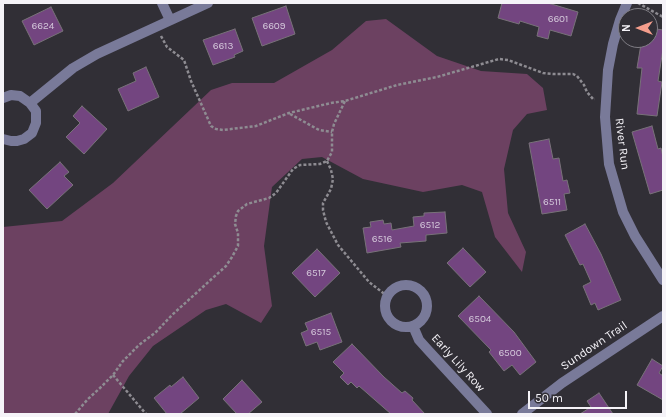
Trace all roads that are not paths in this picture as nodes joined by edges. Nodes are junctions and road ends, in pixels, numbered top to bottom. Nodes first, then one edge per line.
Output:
1 (162, 3) edge
2 (208, 3) edge
3 (627, 3) edge
4 (170, 20) junction
5 (3, 98) edge
6 (30, 102) junction
7 (3, 139) edge
8 (663, 280) edge
9 (663, 316) edge
10 (413, 326) junction
11 (487, 414) edge
12 (522, 414) edge

1 - 4 street
2 - 4 street
3 - 8 street, River Run
4 - 6 street
5 - 6 street
6 - 7 street
9 - 12 street, Sundown Trail
10 - 10 street
10 - 11 street, Early Lily Row

